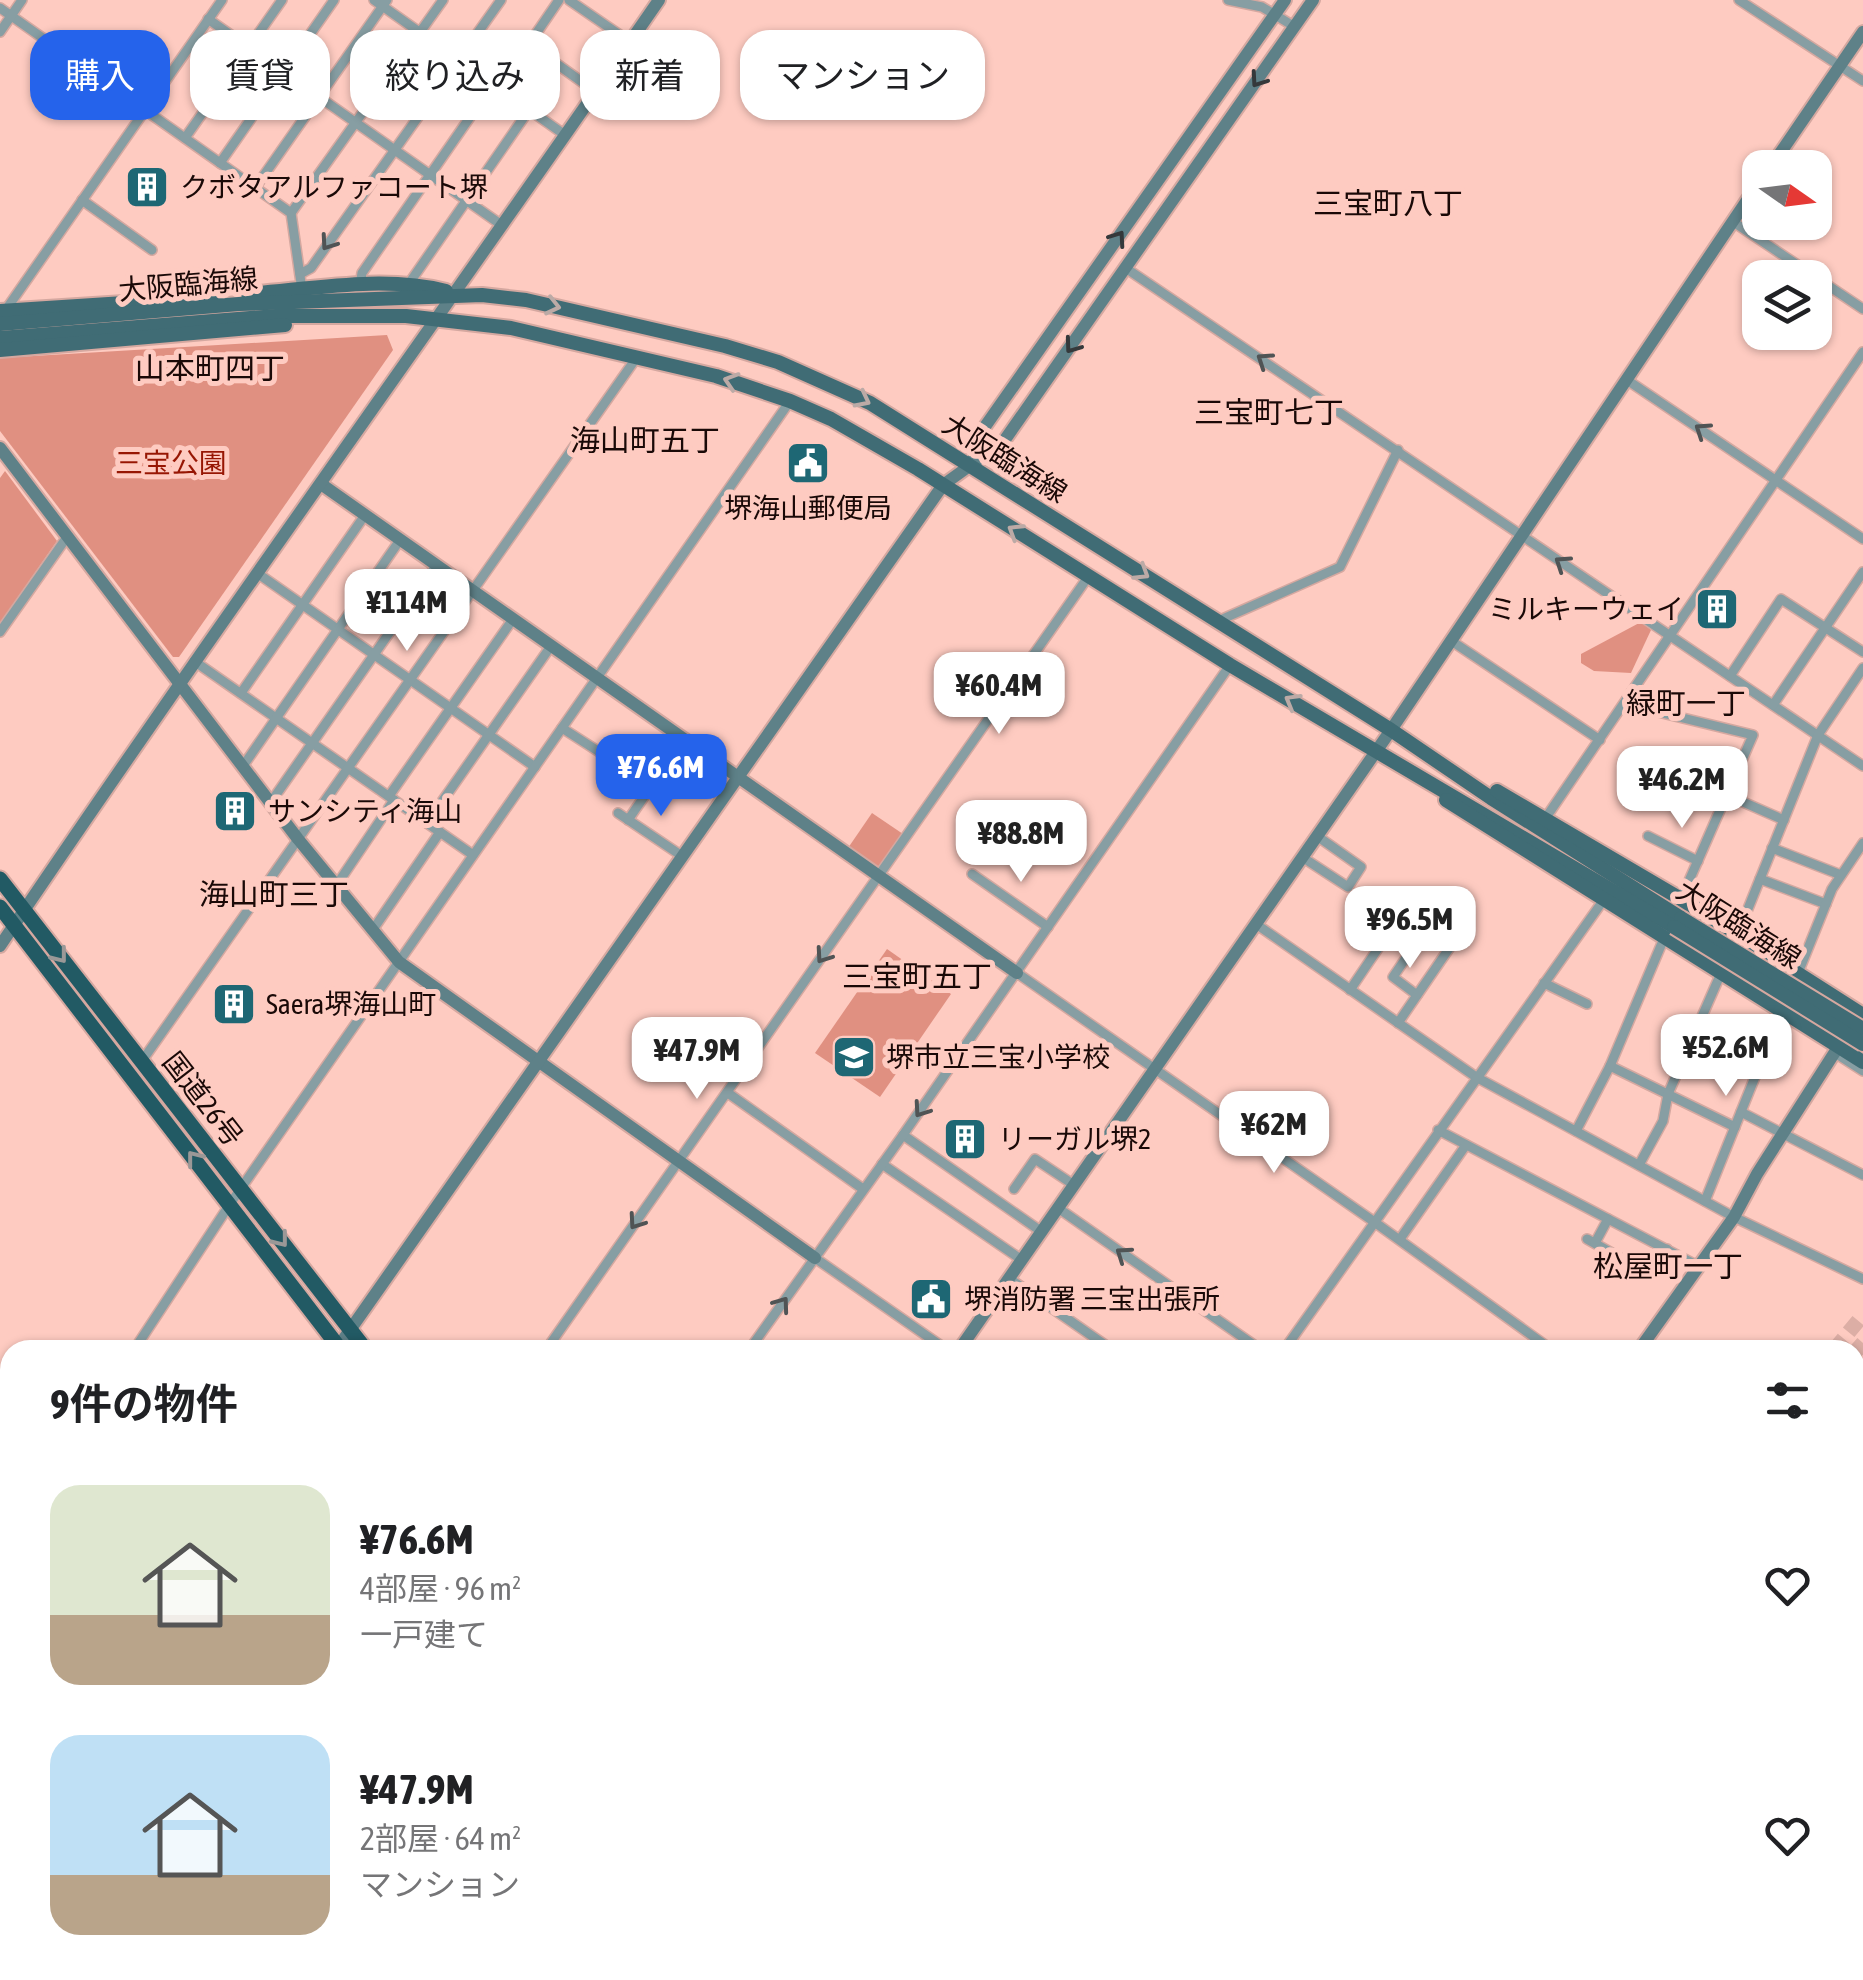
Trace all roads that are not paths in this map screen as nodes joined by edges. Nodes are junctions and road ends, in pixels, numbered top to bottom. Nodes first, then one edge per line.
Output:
1 (22, 0) edge
2 (222, 0) edge
3 (282, 0) edge
4 (334, 0) edge
5 (443, 0) edge
6 (501, 0) edge
7 (558, 0) edge
8 (569, 0) edge
9 (659, 0) edge
10 (1228, 0) edge
11 (1285, 0) edge
12 (1313, 0) edge
13 (1739, 0) edge
14 (381, 2) edge
15 (0, 8) edge
16 (1276, 13) junction
17 (11, 16) junction
18 (208, 19) junction
19 (1295, 27) junction
20 (31, 30) edge
21 (224, 30) edge
22 (260, 30) edge
23 (313, 30) edge
24 (417, 30) edge
25 (421, 30) edge
26 (480, 30) edge
27 (613, 30) edge
28 (638, 30) edge
29 (0, 32) edge
30 (1863, 32) edge
31 (1839, 68) junction
32 (170, 72) edge
33 (330, 80) edge
34 (580, 81) edge
35 (1863, 81) edge
36 (330, 105) edge
37 (580, 114) edge
38 (137, 120) edge
39 (160, 120) edge
40 (197, 120) edge
41 (250, 120) edge
42 (303, 120) edge
43 (359, 120) edge
44 (415, 120) edge
45 (468, 120) edge
46 (522, 120) edge
47 (543, 120) edge
48 (356, 124) junction
49 (565, 135) junction
50 (185, 138) junction
51 (393, 150) junction
52 (1782, 150) edge
53 (220, 163) junction
54 (429, 175) junction
55 (256, 188) junction
56 (82, 200) junction
57 (466, 200) junction
58 (1742, 207) edge
59 (291, 212) junction
60 (1732, 221) junction
61 (503, 226) junction
62 (140, 241) junction
63 (152, 250) dead end
64 (133, 252) dead end
65 (1127, 269) junction
66 (300, 274) junction
67 (360, 285) junction
68 (408, 285) junction
69 (302, 290) junction
70 (456, 294) junction
71 (1863, 309) edge
72 (1, 316) edge
73 (386, 316) junction
74 (438, 319) junction
75 (98, 324) junction
76 (0, 338) edge
77 (0, 350) edge
78 (1863, 352) edge
79 (637, 357) junction
80 (1628, 380) junction
81 (790, 401) junction
82 (0, 448) edge
83 (1398, 450) junction
84 (971, 466) junction
85 (1777, 480) junction
86 (320, 484) junction
87 (943, 485) junction
88 (365, 515) junction
89 (1520, 534) junction
90 (68, 537) junction
91 (1863, 539) edge
92 (400, 540) junction
93 (436, 566) junction
94 (257, 572) junction
95 (1863, 572) edge
96 (1088, 576) junction
97 (473, 592) junction
98 (303, 604) junction
99 (513, 619) junction
100 (1218, 621) junction
101 (1826, 627) junction
102 (338, 629) junction
103 (0, 632) edge
104 (1672, 636) junction
105 (1450, 640) junction
106 (551, 646) junction
107 (1863, 652) edge
108 (374, 654) junction
109 (194, 661) junction
110 (1230, 665) junction
111 (1863, 668) edge
112 (1730, 676) junction
113 (597, 678) junction
114 (410, 680) junction
115 (180, 681) junction
116 (240, 693) junction
117 (1625, 704) junction
118 (1773, 705) junction
119 (450, 708) junction
120 (276, 718) junction
121 (562, 728) junction
122 (1391, 730) junction
123 (490, 736) junction
124 (1818, 736) junction
125 (684, 739) junction
126 (1600, 740) junction
127 (312, 743) junction
128 (1376, 750) junction
129 (1648, 754) dead end
130 (244, 766) junction
131 (1863, 766) edge
132 (535, 767) junction
133 (348, 768) junction
134 (629, 772) dead end
135 (738, 776) junction
136 (1728, 792) junction
137 (392, 798) junction
138 (271, 802) junction
139 (618, 813) dead end
140 (1545, 818) junction
141 (628, 820) junction
142 (1784, 820) junction
143 (427, 823) junction
144 (440, 832) junction
145 (1317, 836) junction
146 (1648, 836) dead end
147 (298, 838) junction
148 (1863, 843) edge
149 (1772, 848) junction
150 (473, 855) junction
151 (682, 856) junction
152 (1302, 857) junction
153 (1698, 861) junction
154 (972, 874) dead end
155 (1841, 875) junction
156 (879, 876) junction
157 (1760, 878) junction
158 (0, 879) edge
159 (336, 886) junction
160 (1448, 896) dead end
161 (1604, 898) junction
162 (1681, 899) junction
163 (1826, 904) junction
164 (0, 907) edge
165 (22, 909) junction
166 (1402, 913) dead end
167 (1434, 916) junction
168 (1256, 924) junction
169 (14, 925) junction
170 (1048, 927) junction
171 (1673, 927) junction
172 (372, 931) junction
173 (1737, 934) junction
174 (0, 946) edge
175 (399, 962) junction
176 (1017, 972) junction
177 (1722, 972) junction
178 (1798, 972) junction
179 (1544, 983) junction
180 (1350, 990) junction
181 (1417, 995) junction
182 (1587, 1004) dead end
183 (1782, 1010) junction
184 (1861, 1010) edge
185 (1398, 1022) junction
186 (1863, 1029) edge
187 (1863, 1044) edge
188 (1837, 1050) junction
189 (142, 1061) junction
190 (1863, 1062) edge
191 (539, 1063) junction
192 (1610, 1066) junction
193 (1153, 1070) junction
194 (1863, 1070) edge
195 (1476, 1077) junction
196 (728, 1093) junction
197 (1668, 1094) junction
198 (1741, 1112) junction
199 (1736, 1128) junction
200 (1438, 1130) junction
201 (1576, 1131) junction
202 (1785, 1132) junction
203 (904, 1135) junction
204 (1466, 1144) junction
205 (679, 1160) junction
206 (882, 1164) junction
207 (1639, 1165) junction
208 (1863, 1175) edge
209 (1074, 1185) junction
210 (241, 1188) junction
211 (863, 1189) junction
212 (1014, 1189) dead end
213 (1705, 1201) junction
214 (230, 1204) junction
215 (1058, 1208) junction
216 (1734, 1217) junction
217 (1608, 1219) junction
218 (1373, 1220) junction
219 (1042, 1232) junction
220 (1400, 1240) junction
221 (1667, 1249) junction
222 (815, 1258) junction
223 (1022, 1260) junction
224 (1700, 1267) junction
225 (1010, 1279) junction
226 (1863, 1279) edge
227 (350, 1330) junction
228 (141, 1340) edge
229 (331, 1340) edge
230 (344, 1340) edge
231 (358, 1340) edge
232 (553, 1340) edge
233 (756, 1340) edge
234 (933, 1340) edge
235 (966, 1340) edge
236 (1100, 1340) edge
237 (1246, 1340) edge
238 (1291, 1340) edge
239 (1538, 1340) edge
240 (1645, 1340) edge

1 - 17 street
2 - 18 street
3 - 22 street
4 - 23 street
5 - 25 street
6 - 26 street
7 - 34 street
8 - 27 street
9 - 28 street
10 - 16 street
11 - 16 street
12 - 19 street
13 - 31 street
14 - 24 street
14 - 33 street
15 - 17 street
16 - 19 street
84 -> 16 street
17 - 20 street
17 - 29 street
18 - 21 street
18 - 32 street
19 -> 65 street
30 - 31 street
31 - 35 street
31 - 52 street
36 - 48 street
37 - 49 street
38 - 56 street
39 - 50 street
40 - 50 street
41 - 53 street
42 - 55 street
43 - 48 street
44 - 51 street
45 - 54 street
46 - 57 street
47 - 49 street
48 - 51 street
48 - 59 street
49 - 61 street
50 - 53 street
51 - 54 street
51 -> 66 street
53 - 55 street
54 - 57 street
54 - 67 street
55 - 59 street
56 - 62 street
56 - 72 street
57 - 61 street
57 - 68 street
58 - 60 street
59 - 66 street
60 - 71 street
60 - 80 street
61 - 70 street
62 - 63 street
62 - 64 street
83 -> 65 street
65 -> 84 street
66 - 69 street
67 - 68 main road
67 - 69 main road
68 - 70 main road
69 - 72 main road
70 - 74 street
70 - 75 main road, 大阪臨海線
70 -> 84 main road, 大阪臨海線
72 - 75 main road, 大阪臨海線
73 - 74 main road, 大阪臨海線
73 - 75 main road, 大阪臨海線
73 - 77 main road
74 - 79 main road, 大阪臨海線
74 - 86 street
75 - 76 main road, 大阪臨海線
78 - 85 street
81 -> 79 main road, 大阪臨海線
79 - 97 street
85 -> 80 street
80 - 89 street
81 - 87 main road, 大阪臨海線
81 - 113 street
82 - 90 street
83 - 89 street
83 - 100 street
84 - 87 street
84 -> 100 main road, 大阪臨海線
85 - 91 street
85 - 104 street
86 - 88 street
86 - 94 street
96 -> 87 main road, 大阪臨海線
87 - 135 street
88 - 92 street
88 - 98 street
104 -> 89 street
89 - 105 street
90 - 103 street
90 - 115 street
92 - 93 street
92 - 102 street
93 - 97 street
93 - 108 street
94 - 98 street
94 - 109 street
95 - 101 street
96 - 110 main road, 大阪臨海線
96 - 156 street
97 - 99 street
97 - 114 street
98 - 102 street
98 - 116 street
99 - 106 street
99 - 119 street
100 - 122 main road, 大阪臨海線
101 - 107 street
101 - 112 street
101 - 118 street
102 - 108 street
102 - 120 street
104 - 112 street
104 - 117 street
105 - 122 street
105 - 126 street
106 - 113 street
106 - 123 street
108 - 114 street
108 - 127 street
109 - 115 street
109 - 116 street
128 -> 110 main road, 大阪臨海線
110 - 170 street
111 - 124 street
112 - 118 street
113 - 121 street
113 - 125 street
114 - 119 street
114 - 133 street
115 - 130 street
115 - 165 street
116 - 120 street
117 - 126 street
117 - 136 street
118 - 124 street
119 - 123 street
119 - 137 street
120 - 127 street
120 - 130 street
121 - 132 street
121 - 134 street
122 - 128 street
122 - 140 main road
122 - 171 main road, 大阪臨海線
123 - 132 street
123 - 143 street
124 - 131 street
124 - 142 street
125 - 135 street
125 - 141 street
126 - 140 street
127 - 133 street
127 - 138 street
128 - 145 street
128 - 161 main road
128 - 171 main road, 大阪臨海線
129 - 136 street
130 - 138 street
132 - 150 street
133 - 137 street
133 - 147 street
135 - 151 street
135 - 156 street
136 - 142 street
136 - 153 street
137 - 143 street
137 - 159 street
138 - 147 street
139 - 141 street
140 - 162 main road
141 - 151 street
142 - 149 street
143 - 144 street
144 - 150 street
144 - 172 street
145 - 152 street
145 - 152 street
146 - 153 street
147 - 159 street
147 - 189 street
148 - 155 street
149 - 155 street
149 - 157 street
150 - 175 street
151 - 191 street
152 - 168 street
153 - 162 street
154 - 170 street
155 - 163 street
156 - 176 street
156 -> 196 street
157 - 163 street
157 - 173 street
158 - 165 highway, 国道26号
159 - 172 street
160 - 167 street
161 - 171 main road
161 - 179 street
162 - 173 main road
163 - 178 street
164 - 169 highway, 国道26号
165 - 169 street
165 -> 189 highway, 国道26号
166 - 180 street
167 - 181 street
167 - 181 street
168 - 180 street
168 - 193 street
169 - 174 street
214 -> 169 highway, 国道26号
170 - 176 street
171 - 177 main road
171 - 186 main road, 大阪臨海線, bridge
171 - 187 main road, 大阪臨海線, bridge
171 - 192 street
172 - 175 street
173 - 177 street
173 - 178 main road
175 - 191 street
175 - 210 street
176 - 193 street
176 -> 203 street
177 - 183 main road
177 - 197 street
178 - 184 main road
179 - 182 street
179 - 195 street
180 - 185 street
181 - 185 street
183 - 188 main road
183 - 198 street
184 - 188 street
185 - 195 street
188 - 190 main road
188 - 194 street
188 - 202 street
189 - 210 highway, 国道26号
191 - 205 street
191 - 227 street
192 - 197 street
192 - 201 street
193 - 209 street
193 - 218 street
195 - 200 street
195 - 201 street
196 - 205 street
196 - 211 street
197 - 199 street
197 - 207 street
198 - 199 street
198 - 202 street
199 - 213 street
200 - 204 street
200 - 218 street
201 - 207 street
202 - 208 street
202 - 216 street
203 - 206 street
203 - 219 street
204 - 217 street
204 - 220 street
205 - 222 street
205 -> 232 street
206 - 211 street
206 - 223 street
207 - 213 street
209 - 212 street
209 - 215 street
210 - 214 street
210 -> 227 highway, 国道26号
211 - 222 street
213 - 216 street
214 - 228 street
214 - 229 highway, 国道26号
215 - 219 street
237 -> 215 street
216 - 224 street
216 - 226 street
217 - 221 street
217 - 221 street
218 - 220 street
218 - 238 street
219 - 223 street
220 - 239 street
221 - 224 street
233 -> 222 street
222 - 234 street
223 - 225 street
224 - 240 street
225 - 235 street
225 - 236 street
227 - 230 street
227 - 231 highway, 国道26号

